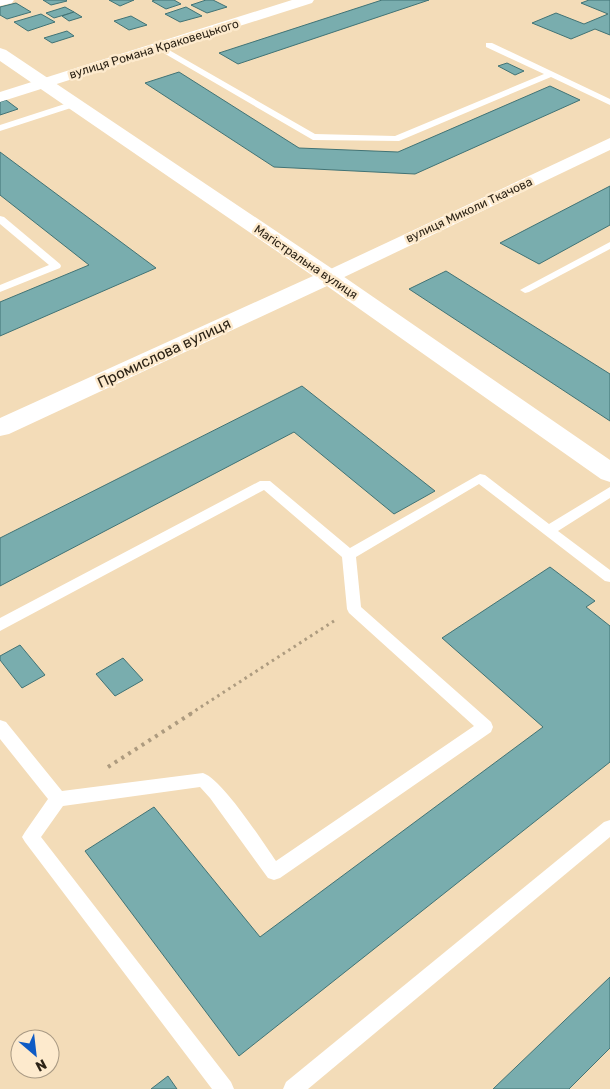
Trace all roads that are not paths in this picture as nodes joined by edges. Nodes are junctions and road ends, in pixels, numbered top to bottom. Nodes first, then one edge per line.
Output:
1 (7, 0) edge
2 (307, 0) edge
3 (0, 2) edge
4 (489, 46) dead end
5 (159, 48) junction
6 (0, 53) edge
7 (551, 74) junction
8 (42, 83) junction
9 (0, 97) edge
10 (610, 102) edge
11 (74, 104) junction
12 (0, 128) edge
13 (610, 143) edge
14 (0, 219) edge
15 (610, 245) edge
16 (329, 277) junction
17 (0, 289) edge
18 (525, 290) dead end
19 (0, 428) edge
20 (610, 473) edge
21 (610, 492) edge
22 (548, 531) junction
23 (349, 555) junction
24 (610, 577) edge
25 (0, 625) edge
26 (0, 727) edge
27 (58, 800) junction
28 (610, 827) edge
29 (224, 1089) edge
30 (293, 1089) edge

1 - 3 street
2 - 5 street, вулиця Романа Краковецького
4 - 7 lane
5 - 7 lane
5 - 8 street, вулиця Романа Краковецького
6 - 8 street, Магістральна вулиця
7 - 10 lane
8 - 9 street, вулиця Романа Краковецького
8 - 11 street, Магістральна вулиця
11 - 12 lane
11 - 16 street, Магістральна вулиця
13 - 16 street, вулиця Миколи Ткачова
14 - 17 lane
15 - 18 lane
16 - 19 street, Промислова вулиця
16 - 20 street, Магістральна вулиця
21 - 22 lane
22 - 23 lane
22 - 24 lane
23 - 25 lane
23 - 27 lane
26 - 27 lane
27 - 29 lane
28 - 30 lane

